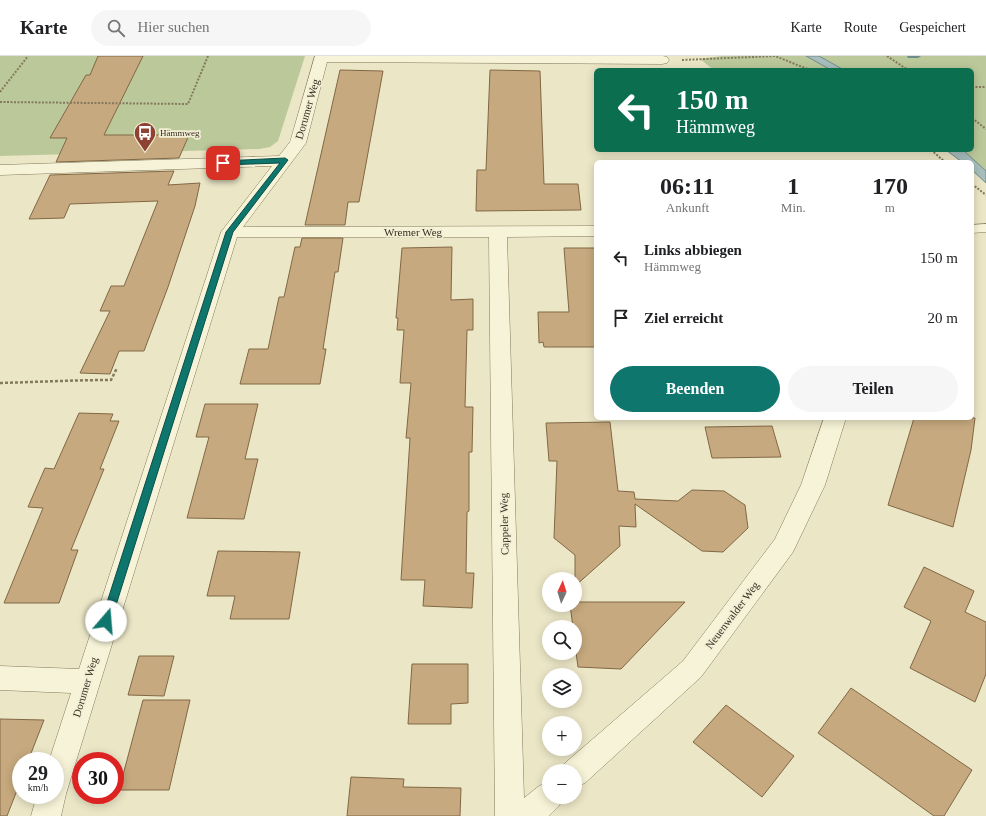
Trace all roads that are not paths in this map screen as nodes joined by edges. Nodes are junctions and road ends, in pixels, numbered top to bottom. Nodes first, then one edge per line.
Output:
1 (322, 57) edge
2 (662, 60) road end
3 (285, 160) junction
4 (0, 170) edge
5 (974, 228) edge
6 (986, 228) edge
7 (594, 231) edge
8 (230, 232) junction
9 (498, 232) junction
10 (834, 420) edge
11 (0, 678) edge
12 (87, 681) junction
13 (64, 756) edge
14 (582, 767) edge
15 (542, 802) edge
16 (49, 804) edge
17 (46, 816) edge
18 (510, 816) edge
19 (527, 816) edge

1 - 2 street
1 - 3 street, Dorumer Weg
3 - 4 street
3 - 8 street, Dorumer Weg
5 - 6 lane
7 - 9 street, Wremer Weg
8 - 9 street, Wremer Weg
8 - 12 street, Dorumer Weg
9 - 18 street, Cappeler Weg
10 - 14 street, Neuenwalder Weg
11 - 12 street
12 - 13 street, Dorumer Weg
15 - 19 street
16 - 17 street

